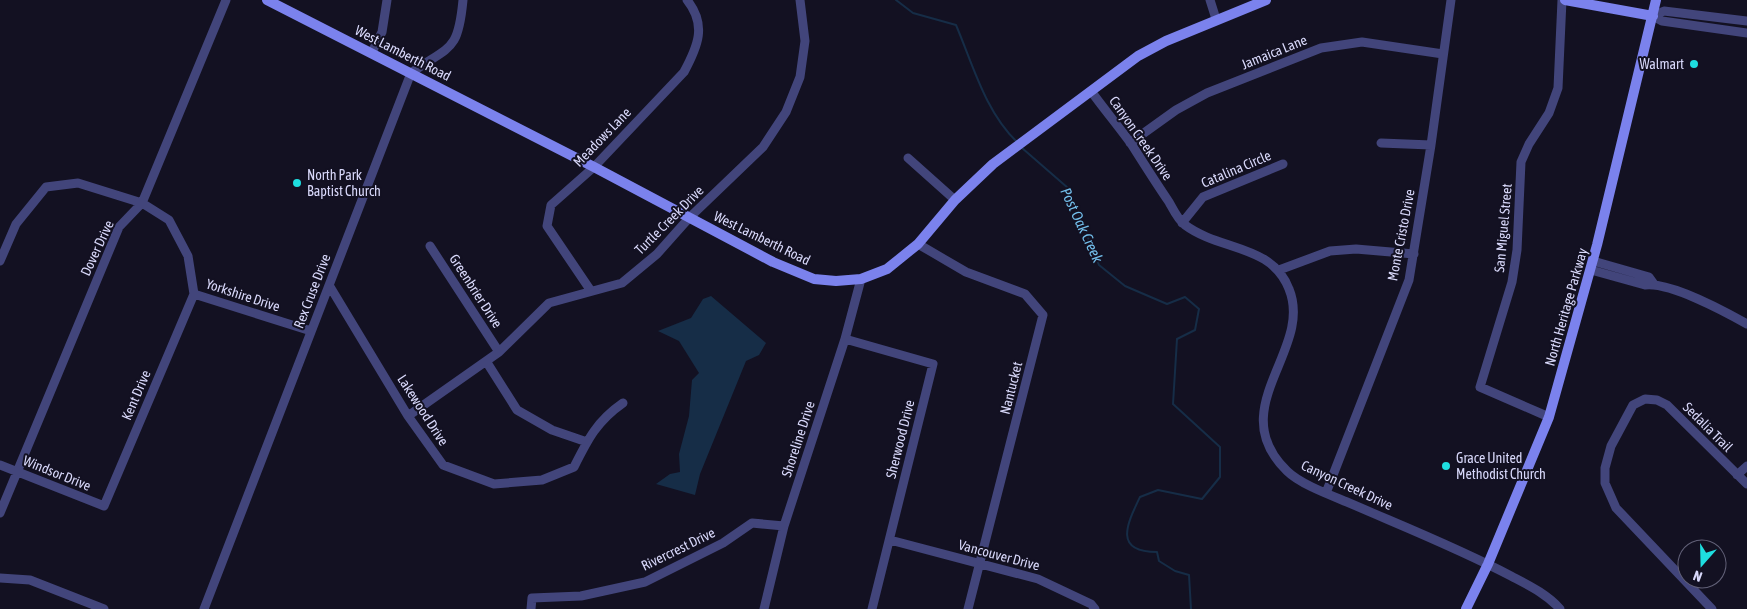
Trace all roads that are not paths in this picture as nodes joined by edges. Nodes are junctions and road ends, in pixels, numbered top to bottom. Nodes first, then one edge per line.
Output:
1 (226, 0) edge
2 (267, 0) edge
3 (387, 0) edge
4 (463, 0) edge
5 (687, 0) edge
6 (800, 0) edge
7 (1210, 0) edge
8 (1266, 0) edge
9 (1451, 0) edge
10 (1564, 0) edge
11 (1656, 0) edge
12 (1653, 16) junction
13 (1216, 19) junction
14 (1747, 21) edge
15 (1747, 32) edge
16 (372, 52) junction
17 (1443, 54) junction
18 (411, 73) junction
19 (1091, 91) junction
20 (1381, 142) dead end
21 (1130, 143) junction
22 (1431, 145) junction
23 (908, 158) dead end
24 (1283, 164) dead end
25 (594, 166) junction
26 (955, 200) junction
27 (142, 203) junction
28 (689, 218) junction
29 (1182, 223) junction
30 (918, 244) junction
31 (430, 246) dead end
32 (1414, 254) junction
33 (0, 261) edge
34 (1592, 266) junction
35 (1279, 270) junction
36 (861, 279) junction
37 (329, 284) junction
38 (592, 291) junction
39 (194, 294) junction
40 (1747, 324) edge
41 (311, 331) junction
42 (845, 339) junction
43 (499, 352) junction
44 (486, 361) junction
45 (623, 403) dead end
46 (408, 416) junction
47 (1549, 417) junction
48 (587, 442) junction
49 (0, 465) edge
50 (1747, 466) edge
51 (17, 472) junction
52 (1737, 475) junction
53 (1747, 484) edge
54 (1326, 493) junction
55 (104, 506) joint
56 (0, 514) edge
57 (784, 526) junction
58 (890, 540) junction
59 (981, 564) junction
60 (1488, 564) junction
61 (0, 578) edge
62 (104, 609) edge
63 (204, 609) edge
64 (530, 609) edge
65 (764, 609) edge
66 (872, 609) edge
67 (968, 609) edge
68 (1094, 609) edge
69 (1466, 609) edge
70 (1560, 609) edge
71 (1712, 609) edge

1 - 27 street, Dover Drive
2 - 16 street, West Lamberth Road
3 - 16 street
4 - 18 street
5 - 25 street, Meadows Lane
6 - 28 street, Turtle Creek Drive
7 - 13 street
8 - 13 street, West Lamberth Road
9 - 17 street, Monte Cristo Drive
10 - 12 street
10 - 47 street, San Miguel Street
11 - 12 street, North Heritage Parkway
12 - 14 street
12 - 15 street
12 - 34 street, North Heritage Parkway
13 - 19 street, West Lamberth Road
16 - 18 street, West Lamberth Road
17 - 21 street, Jamaica Lane
17 - 22 street, Monte Cristo Drive
18 - 25 street, West Lamberth Road
18 - 37 street, Rex Cruse Drive
19 - 21 street, Canyon Creek Drive
19 - 26 street, West Lamberth Road
20 - 22 street
21 - 29 street, Canyon Creek Drive
22 - 32 street, Monte Cristo Drive
23 - 26 street
24 - 29 street, Catalina Circle
25 - 28 street, West Lamberth Road
25 - 38 street, Meadows Lane
26 - 30 street, West Lamberth Road
27 - 33 street, Yorkshire Drive
27 - 39 street, Yorkshire Drive
27 - 51 street, Dover Drive
28 - 36 street, West Lamberth Road
28 - 38 street, Turtle Creek Drive
29 - 35 street, Canyon Creek Drive
30 - 36 street, West Lamberth Road
30 - 59 street, Nantucket
31 - 43 street, Greenbrier Drive
32 - 35 street
32 - 54 street, Monte Cristo Drive
34 - 40 street
34 - 47 street, North Heritage Parkway
35 - 54 street, Canyon Creek Drive
36 - 42 street, Shoreline Drive
37 - 41 street, Rex Cruse Drive
37 - 46 street, Lakewood Drive
38 - 43 street, Turtle Creek Drive
39 - 41 street, Yorkshire Drive
39 - 55 street, Kent Drive
41 - 63 street, Rex Cruse Drive
42 - 57 street, Shoreline Drive
42 - 58 street, Sherwood Drive
43 - 44 street, Turtle Creek Drive
44 - 46 street, Turtle Creek Drive
44 - 48 street
45 - 48 street, Lakewood Drive
46 - 48 street, Lakewood Drive
47 - 60 street, North Heritage Parkway
49 - 51 street, Windsor Drive
50 - 52 street
51 - 55 street, Windsor Drive
51 - 56 street, Dover Drive
52 - 53 street, Sedalia Trail
52 - 71 street, Sedalia Trail
54 - 60 street, Canyon Creek Drive
57 - 64 street, Rivercrest Drive
57 - 65 street, Shoreline Drive
58 - 59 street, Vancouver Drive
58 - 66 street, Sherwood Drive
59 - 67 street, Nantucket
59 - 68 street, Vancouver Drive
60 - 69 street, North Heritage Parkway
60 - 70 street, Canyon Creek Drive
61 - 62 street

